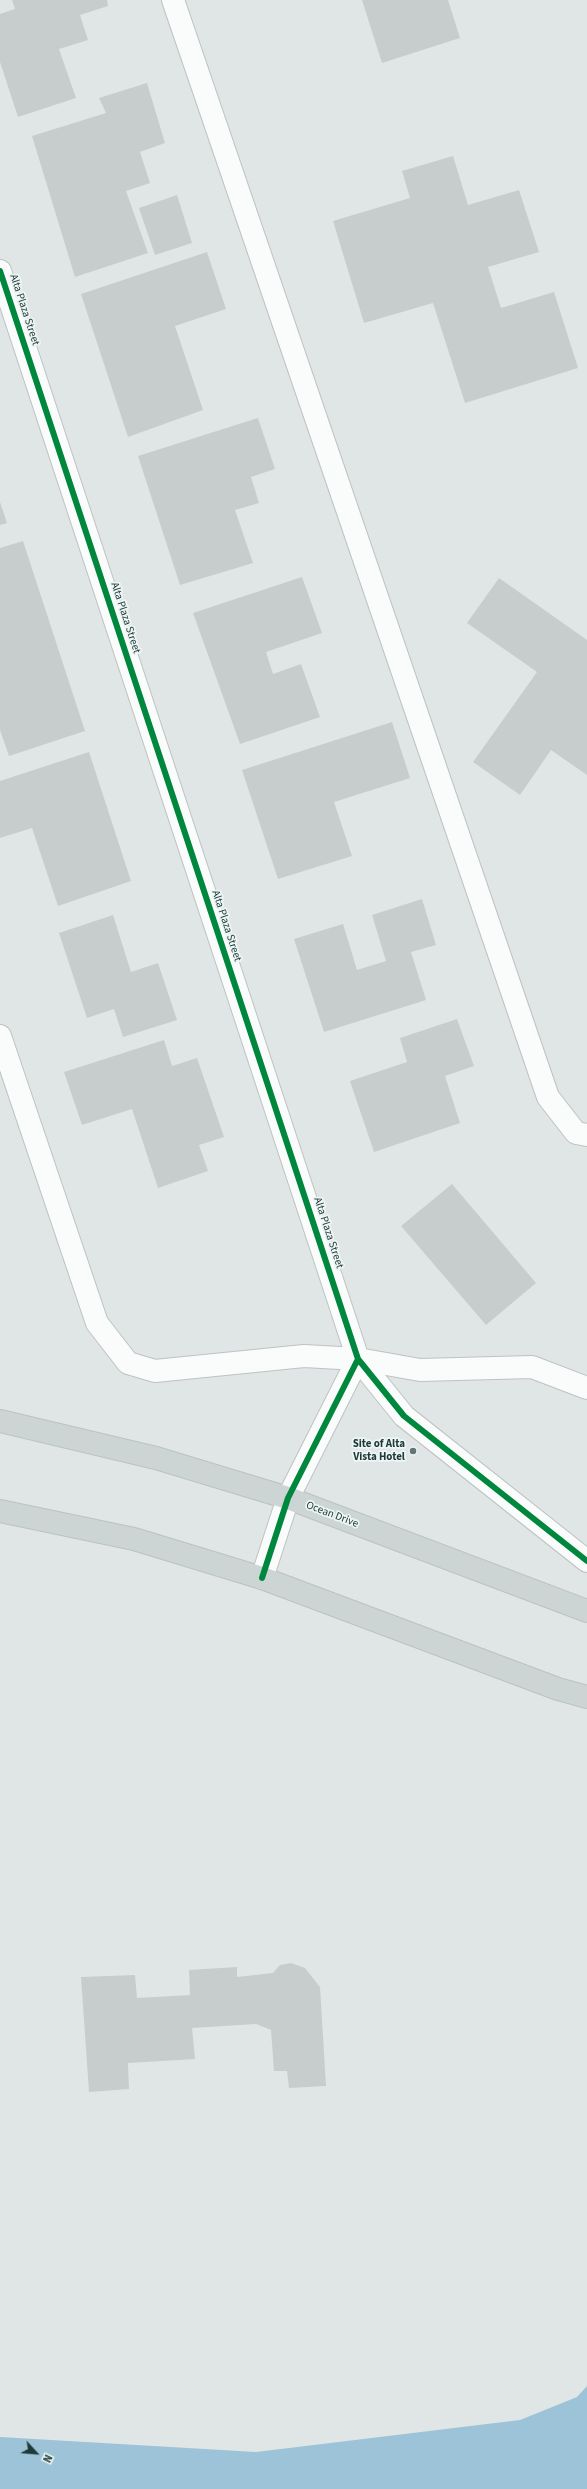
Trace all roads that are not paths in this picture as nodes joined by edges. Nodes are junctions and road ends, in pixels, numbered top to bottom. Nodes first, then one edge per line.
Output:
1 (173, 0) edge
2 (0, 270) edge
3 (0, 1036) edge
4 (587, 1135) edge
5 (358, 1359) junction
6 (587, 1388) edge
7 (0, 1422) edge
8 (288, 1498) junction
9 (0, 1511) edge
10 (587, 1561) edge
11 (262, 1578) junction
12 (587, 1611) edge
13 (587, 1697) edge

1 - 4 street
2 - 5 street, Alta Plaza Street
3 - 5 street
5 - 6 street
5 - 8 street
5 - 10 street
7 - 8 main road, Ocean Drive
8 - 11 street
8 - 12 main road, Ocean Drive
9 - 11 main road
11 - 13 main road

